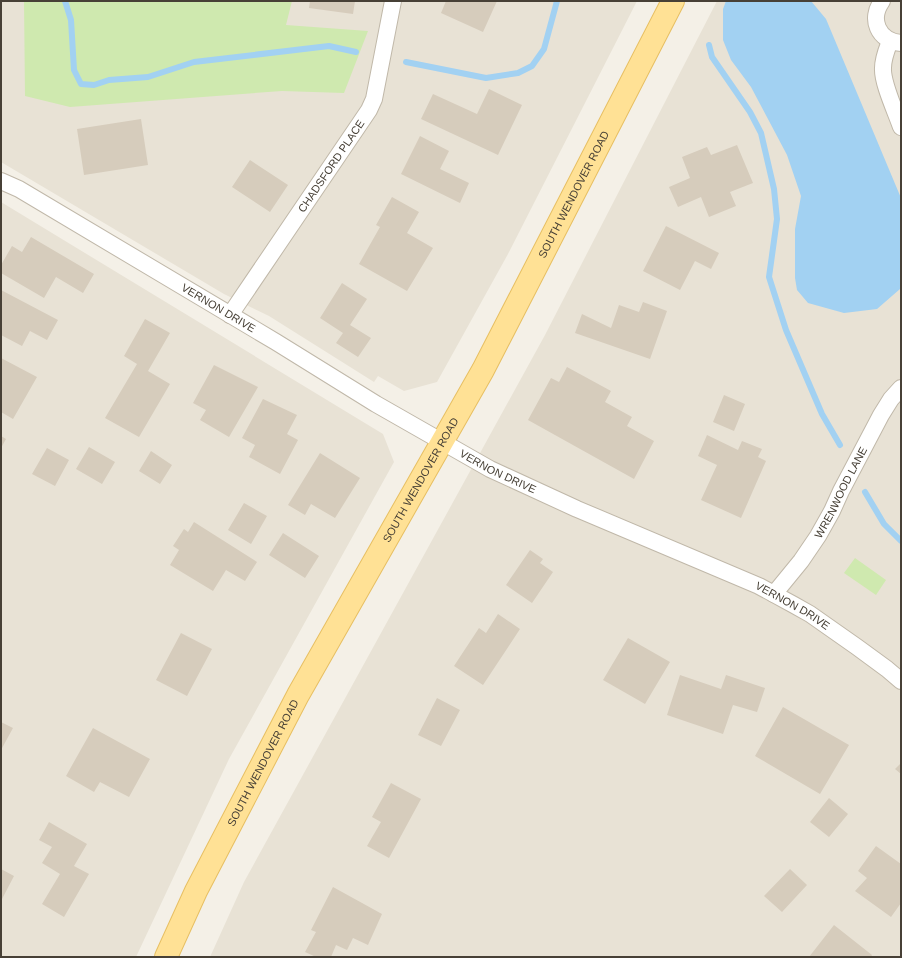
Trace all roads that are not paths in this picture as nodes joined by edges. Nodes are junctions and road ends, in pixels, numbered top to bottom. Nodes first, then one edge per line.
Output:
1 (393, 1) edge
2 (673, 1) edge
3 (882, 1) edge
4 (895, 42) edge
5 (901, 127) edge
6 (1, 181) edge
7 (230, 315) junction
8 (901, 388) edge
9 (442, 442) junction
10 (774, 594) junction
11 (901, 681) edge
12 (166, 957) edge

1 - 7 street, CHADSFORD PLACE
2 - 9 main road, SOUTH WENDOVER ROAD
3 - 4 street
4 - 5 street
6 - 7 street, VERNON DRIVE
7 - 9 street, VERNON DRIVE
8 - 10 street, WRENWOOD LANE
9 - 10 street, VERNON DRIVE
9 - 12 main road, SOUTH WENDOVER ROAD
10 - 11 street, VERNON DRIVE

